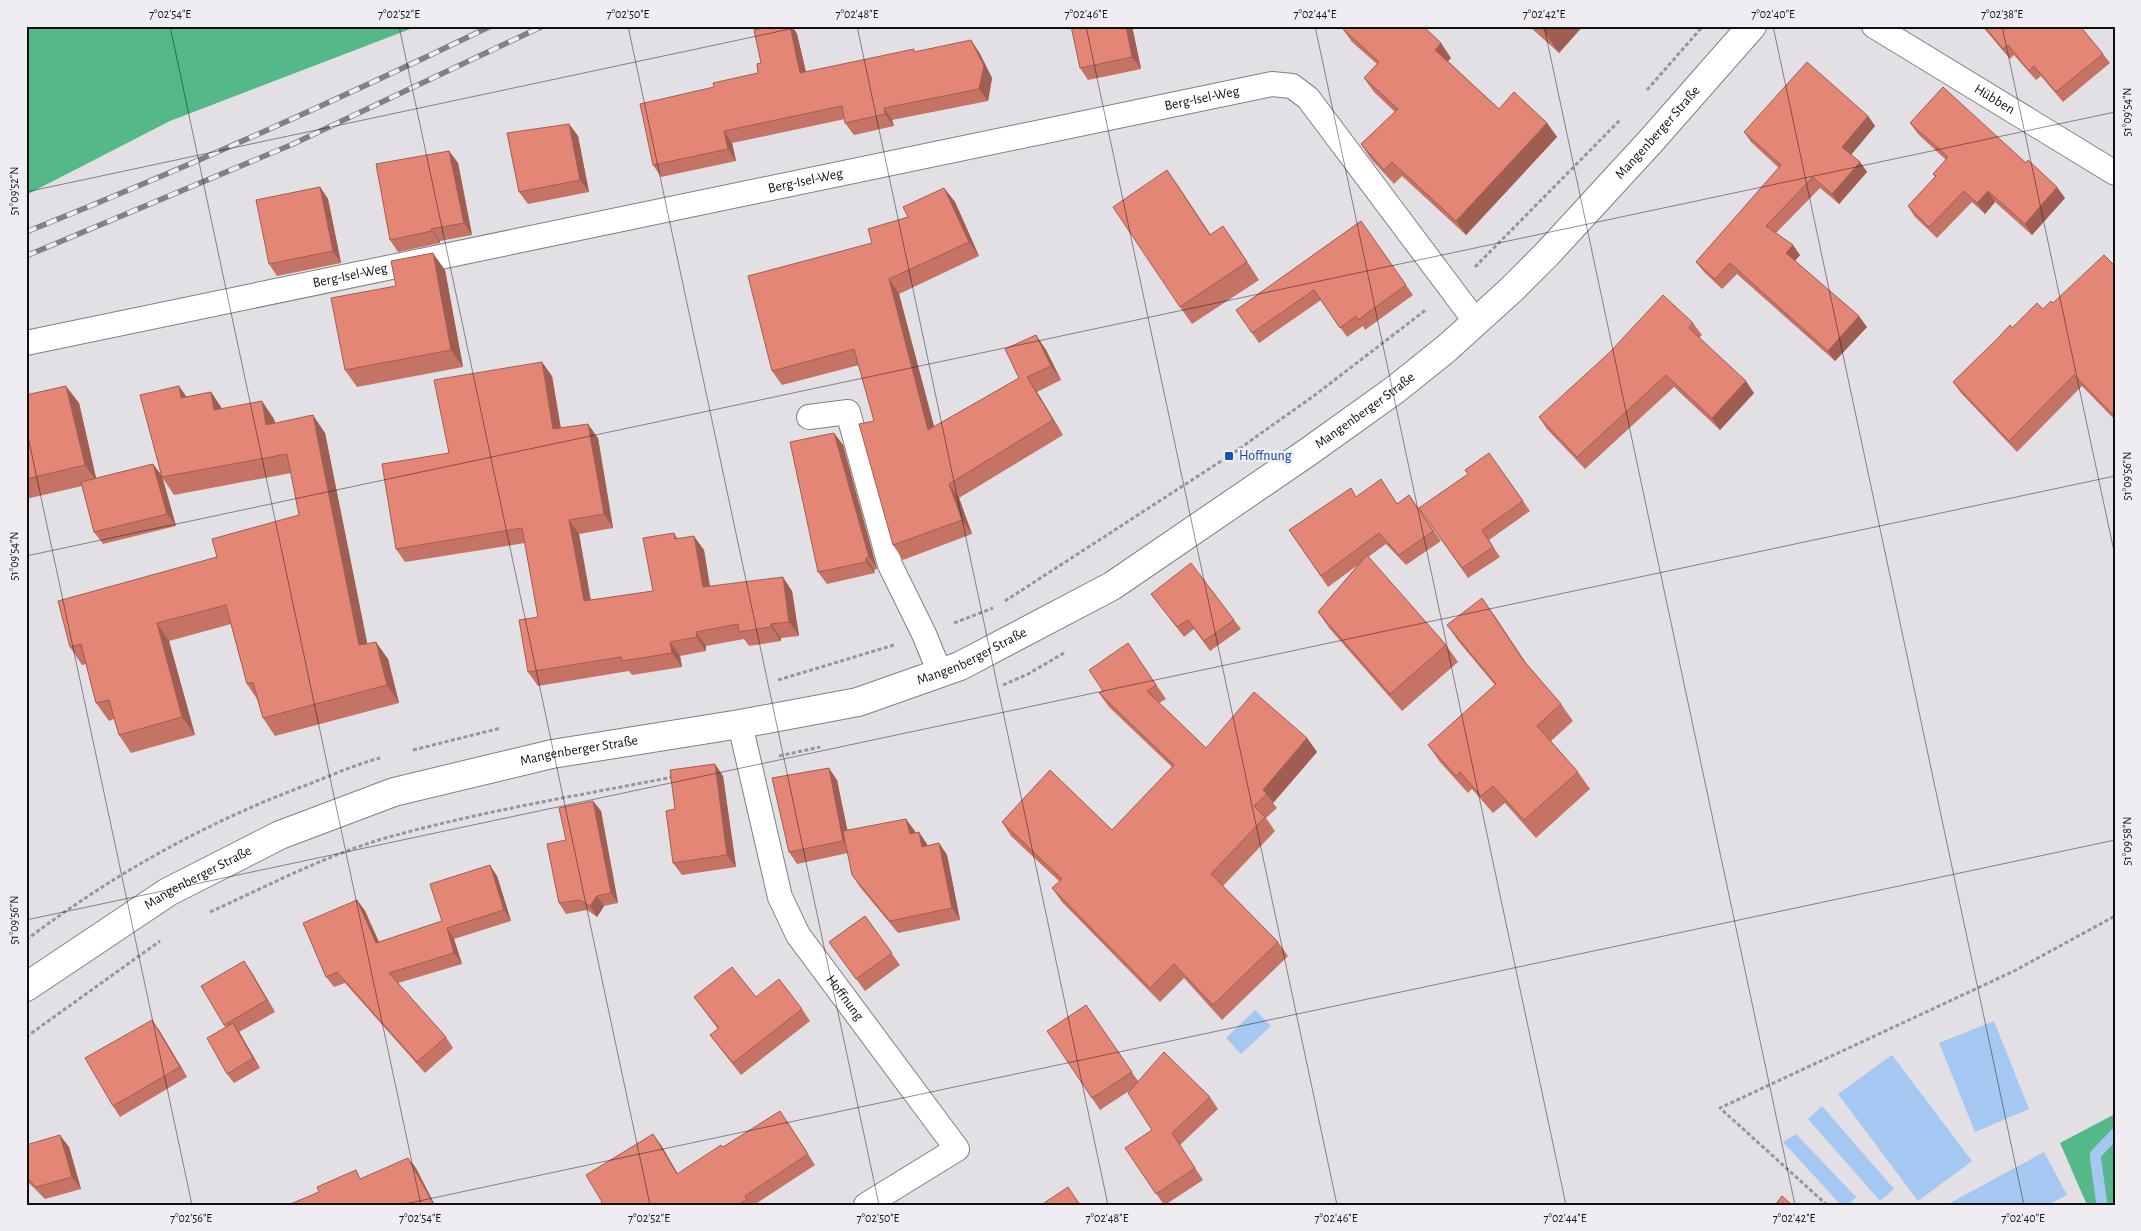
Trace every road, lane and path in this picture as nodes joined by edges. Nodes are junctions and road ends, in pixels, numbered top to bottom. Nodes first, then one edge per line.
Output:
1 (1752, 26) edge
2 (1874, 26) edge
3 (2115, 173) edge
4 (1476, 322) junction
5 (26, 343) edge
6 (809, 417) dead end
7 (1069, 650) dead end
8 (940, 673) junction
9 (1002, 685) dead end
10 (740, 724) junction
11 (822, 746) dead end
12 (749, 763) junction
13 (682, 776) edge
14 (204, 914) dead end
15 (2115, 916) edge
16 (163, 939) dead end
17 (26, 987) edge
18 (26, 1037) edge
19 (866, 1205) edge
20 (1827, 1205) edge

1 - 4 main road, Mangenberger Straße
2 - 3 lane, Hübben
4 - 5 lane, Berg-Isel-Weg
4 - 8 main road, Mangenberger Straße
6 - 8 lane
7 - 9 path
8 - 10 main road, Mangenberger Straße
10 - 12 lane, Hoffnung
10 - 17 main road, Mangenberger Straße
11 - 12 path
12 - 19 lane, Hoffnung
13 - 14 path
15 - 20 path
16 - 18 path

